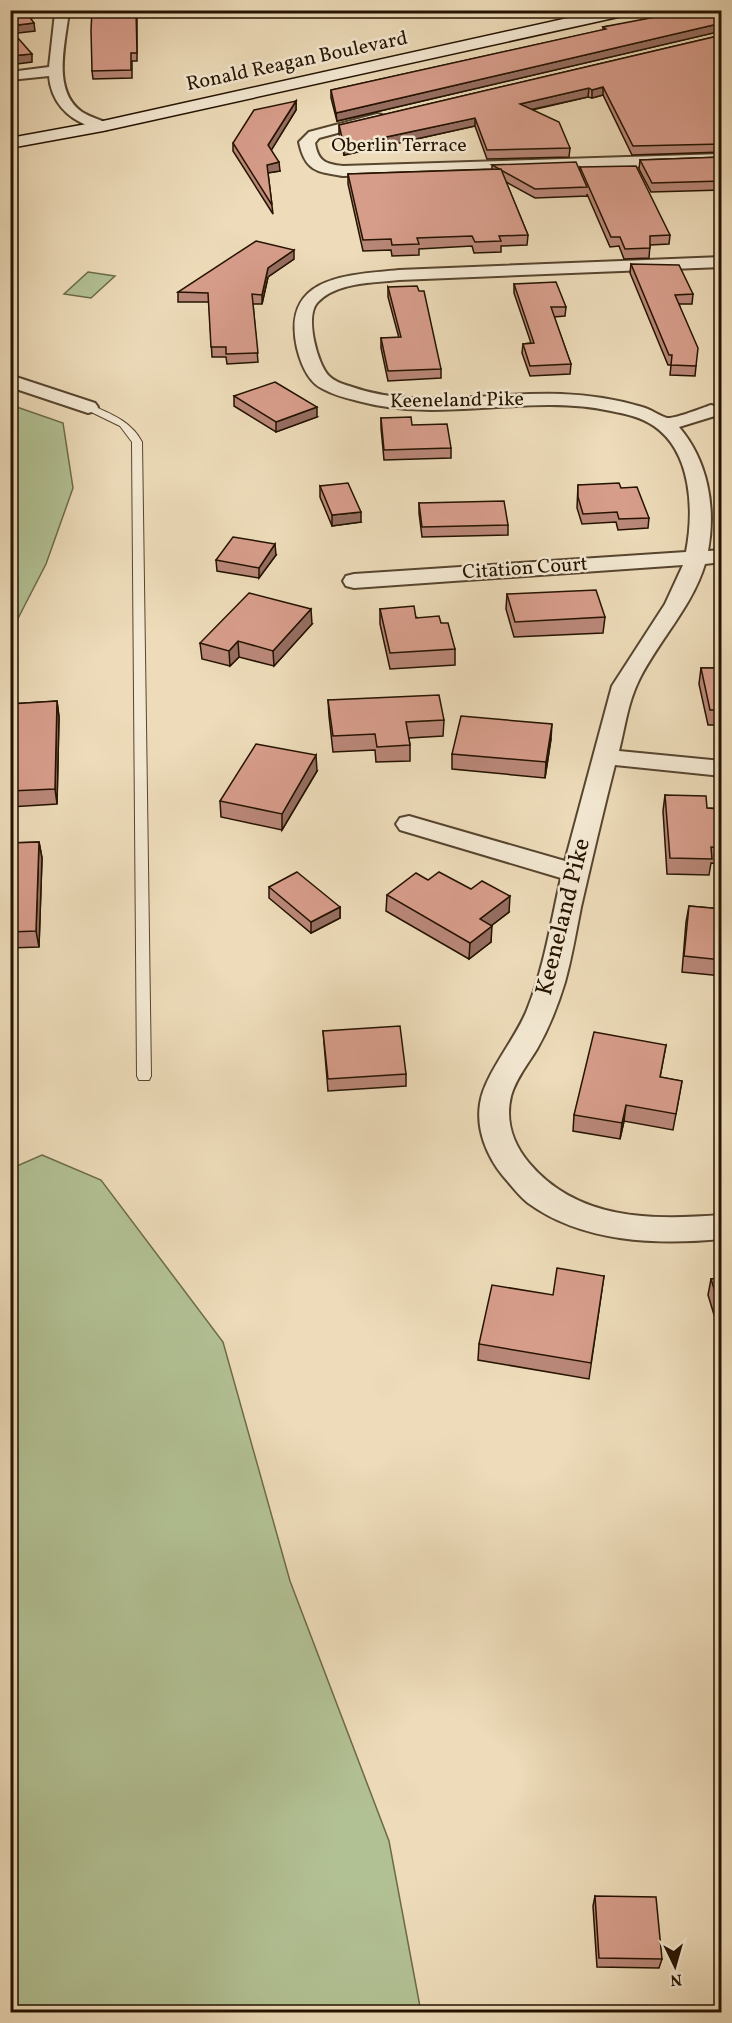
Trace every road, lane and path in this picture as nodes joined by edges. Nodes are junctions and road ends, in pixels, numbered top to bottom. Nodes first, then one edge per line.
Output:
1 (53, 10) edge
2 (62, 10) edge
3 (627, 10) edge
4 (10, 15) edge
5 (392, 45) dead end
6 (417, 57) junction
7 (55, 71) junction
8 (10, 76) edge
9 (396, 114) edge
10 (77, 115) junction
11 (53, 118) dead end
12 (102, 118) junction
13 (10, 143) edge
14 (722, 159) edge
15 (722, 262) edge
16 (10, 381) edge
17 (88, 408) joint
18 (711, 411) dead end
19 (665, 425) junction
20 (709, 556) edge
21 (354, 581) dead end
22 (605, 757) junction
23 (722, 769) edge
24 (409, 824) dead end
25 (575, 873) junction
26 (144, 1076) dead end
27 (722, 1227) edge

1 - 4 street
2 - 7 street
3 - 6 main road, Ronald Reagan Boulevard
5 - 6 main road
6 - 12 main road, Ronald Reagan Boulevard
7 - 8 street
7 - 10 street
9 - 14 street, Oberlin Terrace
10 - 11 main road, Ronald Reagan Boulevard
10 - 12 main road, Ronald Reagan Boulevard
12 - 13 main road, Ronald Reagan Boulevard
15 - 19 street, Keeneland Pike
16 - 17 street
17 - 26 lane
18 - 19 street
19 - 20 street, Keeneland Pike
20 - 21 street, Citation Court
20 - 22 street, Keeneland Pike
22 - 23 street
22 - 25 street, Keeneland Pike
24 - 25 street
25 - 27 street, Keeneland Pike

